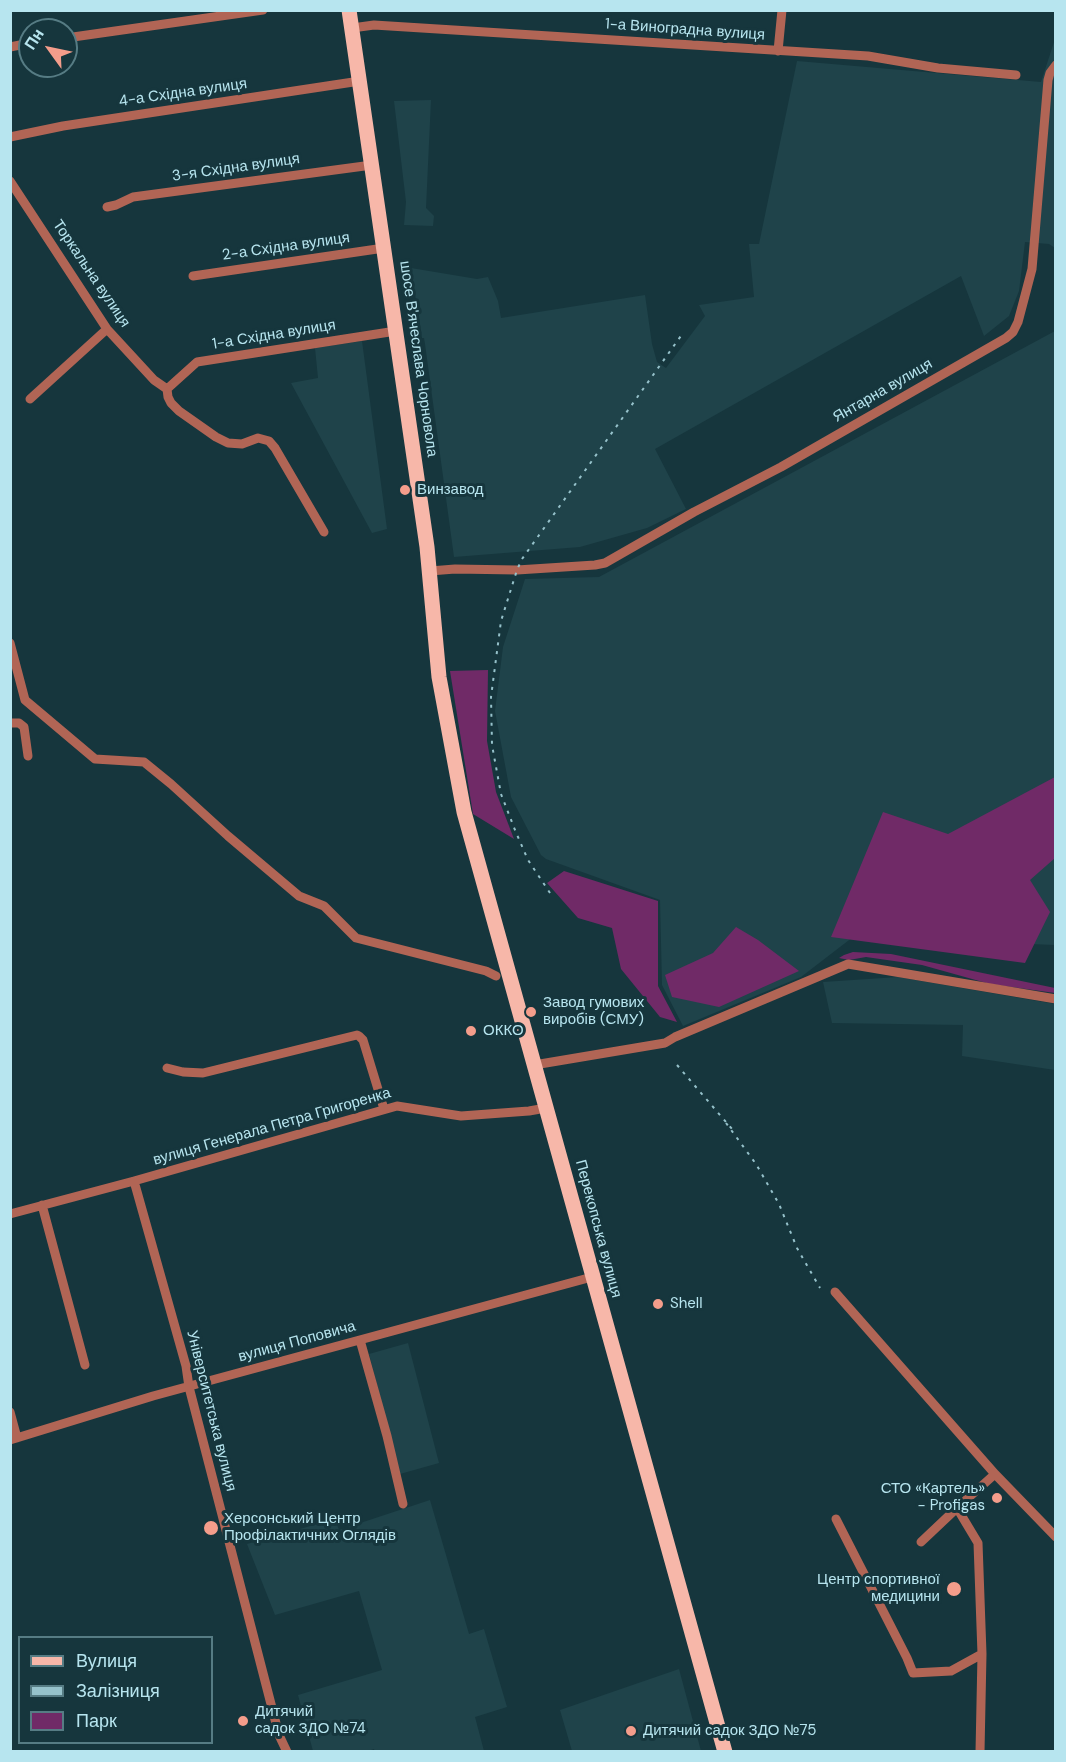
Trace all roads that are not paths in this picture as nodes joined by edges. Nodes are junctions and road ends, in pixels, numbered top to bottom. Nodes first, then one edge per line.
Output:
1 (263, 10) edge
2 (349, 10) edge
3 (782, 10) edge
4 (352, 28) junction
5 (78, 36) edge
6 (778, 51) junction
7 (1056, 65) edge
8 (1016, 75) dead end
9 (360, 81) junction
10 (10, 137) edge
11 (372, 165) junction
12 (10, 181) edge
13 (107, 207) dead end
14 (384, 248) junction
15 (192, 276) dead end
16 (107, 329) junction
17 (396, 331) junction
18 (167, 389) junction
19 (30, 399) dead end
20 (324, 532) dead end
21 (430, 571) junction
22 (10, 643) edge
23 (446, 714) joint
24 (10, 723) edge
25 (28, 756) dead end
26 (496, 976) dead end
27 (1056, 999) edge
28 (534, 1065) junction
29 (167, 1068) dead end
30 (546, 1108) junction
31 (384, 1110) junction
32 (134, 1181) junction
33 (42, 1205) junction
34 (10, 1214) edge
35 (592, 1277) junction
36 (835, 1292) dead end
37 (360, 1340) junction
38 (85, 1365) dead end
39 (189, 1387) junction
40 (10, 1412) edge
41 (14, 1439) edge
42 (995, 1474) junction
43 (403, 1504) dead end
44 (957, 1508) junction
45 (836, 1519) dead end
46 (1056, 1537) edge
47 (921, 1542) dead end
48 (982, 1654) junction
49 (287, 1752) edge
50 (725, 1752) edge
51 (980, 1752) edge

1 - 5 street
2 - 4 main road, шосе В'ячеслава Чорновола
3 - 6 street
4 - 6 street, 1-а Виноградна вулиця
4 - 9 main road, шосе В'ячеслава Чорновола
6 - 8 street, 1-а Виноградна вулиця
7 - 21 street, Янтарна вулиця
9 - 10 street, 4-а Східна вулиця
9 - 11 main road, шосе В'ячеслава Чорновола
11 - 13 street, 3-я Східна вулиця
11 - 14 main road, шосе В'ячеслава Чорновола
12 - 16 street, Торкальна вулиця
14 - 15 street, 2-а Східна вулиця
14 - 17 main road, шосе В'ячеслава Чорновола
16 - 18 street, Торкальна вулиця
16 - 19 street
17 - 18 street, 1-а Східна вулиця
17 - 21 main road, шосе В'ячеслава Чорновола
18 - 20 street, Торкальна вулиця
21 - 23 main road, шосе В'ячеслава Чорновола
22 - 26 street
23 - 28 main road, Перекопська вулиця
24 - 25 street
27 - 28 street
28 - 30 main road, Перекопська вулиця
29 - 31 street
30 - 31 street, вулиця Генерала Петра Григоренка
30 - 35 main road, Перекопська вулиця
31 - 32 street, вулиця Генерала Петра Григоренка
32 - 33 street, вулиця Генерала Петра Григоренка
32 - 39 street, Університетська вулиця
33 - 34 street, вулиця Генерала Петра Григоренка
33 - 38 street
35 - 37 street, вулиця Поповича
35 - 50 main road, Перекопська вулиця
36 - 42 street
37 - 39 street, вулиця Поповича
37 - 43 street
39 - 41 street, вулиця Поповича
39 - 49 street, Університетська вулиця
40 - 41 street
42 - 44 street
42 - 46 street
44 - 47 street
44 - 48 street
45 - 48 street
48 - 51 street

